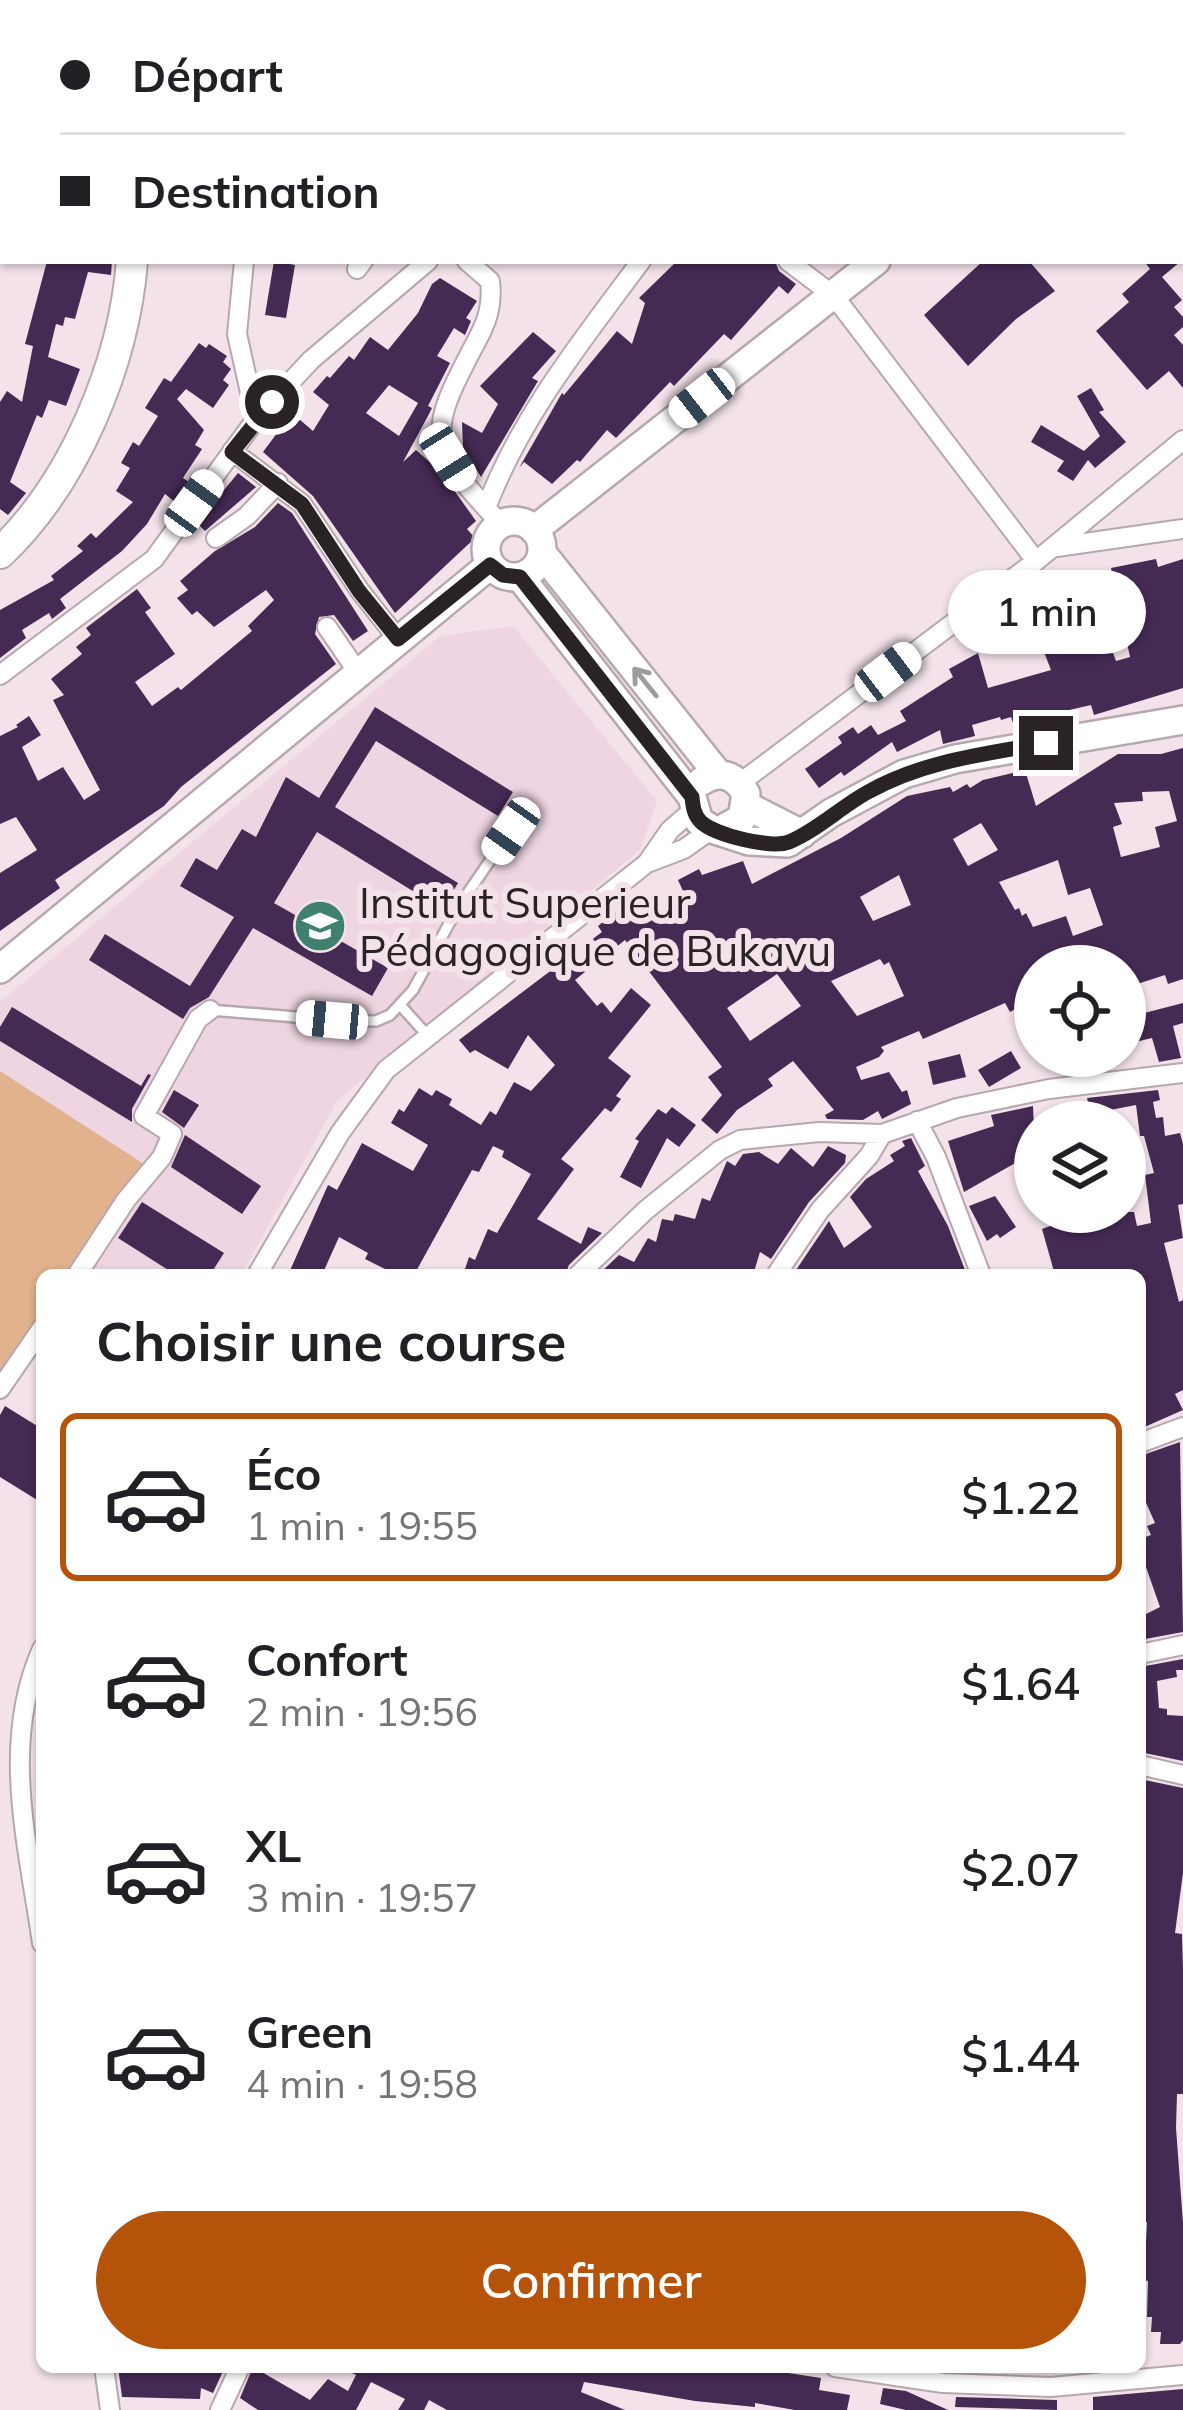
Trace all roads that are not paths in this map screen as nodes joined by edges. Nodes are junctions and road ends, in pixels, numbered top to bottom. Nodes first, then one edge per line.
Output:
1 (132, 264) edge
2 (244, 264) edge
3 (424, 264) edge
4 (470, 264) edge
5 (639, 264) edge
6 (792, 264) edge
7 (872, 264) edge
8 (834, 296) junction
9 (256, 419) junction
10 (1183, 440) edge
11 (232, 452) junction
12 (278, 483) junction
13 (493, 516) junction
14 (1183, 529) edge
15 (216, 538) dead end
16 (538, 542) junction
17 (1052, 548) junction
18 (0, 553) edge
19 (1036, 561) junction
20 (490, 565) junction
21 (520, 577) junction
22 (326, 627) dead end
23 (398, 639) junction
24 (357, 671) junction
25 (0, 675) edge
26 (1183, 720) edge
27 (735, 788) junction
28 (704, 816) junction
29 (511, 831) dead end
30 (802, 834) junction
31 (0, 969) edge
32 (401, 1006) junction
33 (210, 1010) joint
34 (428, 1036) junction
35 (1183, 1073) edge
36 (917, 1121) junction
37 (882, 1135) junction
38 (81, 1269) edge
39 (261, 1269) edge
40 (584, 1269) edge
41 (780, 1269) edge
42 (979, 1269) edge
43 (36, 1337) edge
44 (0, 1389) edge
45 (1183, 1426) edge
46 (1146, 1441) edge
47 (1183, 1646) edge
48 (1146, 1653) edge
49 (36, 1664) edge
50 (1146, 1766) edge
51 (1183, 1774) edge
52 (33, 1813) edge
53 (36, 1856) edge
54 (105, 2373) edge
55 (237, 2373) edge
56 (876, 2373) edge
57 (1183, 2375) edge
58 (110, 2410) edge
59 (220, 2410) edge

1 - 18 main road
2 - 9 street
3 - 9 street
4 - 13 street
5 - 13 street
6 - 8 street
7 - 8 street
8 - 16 street
8 - 19 street
9 - 11 street
10 - 17 street
11 - 12 street
11 - 25 street
12 - 15 street
12 - 23 street
13 - 16 street
13 - 20 street
14 - 17 street
16 - 21 street
27 -> 16 street
17 - 19 street
19 - 27 street
20 - 21 street
20 - 23 street
21 - 28 street
22 - 24 street
23 - 24 street
24 - 31 street
26 - 30 street
27 - 28 street
27 - 28 street
27 - 30 street
28 - 30 street
28 - 34 street
29 - 32 lane
32 - 33 lane
32 - 34 lane
33 - 38 street
34 - 39 street
35 - 36 street
36 - 37 street
36 - 42 street
37 - 40 street
37 - 41 street
43 - 44 street
45 - 46 street
47 - 48 street
49 - 52 street
50 - 51 street
52 - 53 street
54 - 58 street
55 - 59 street
56 - 57 street

